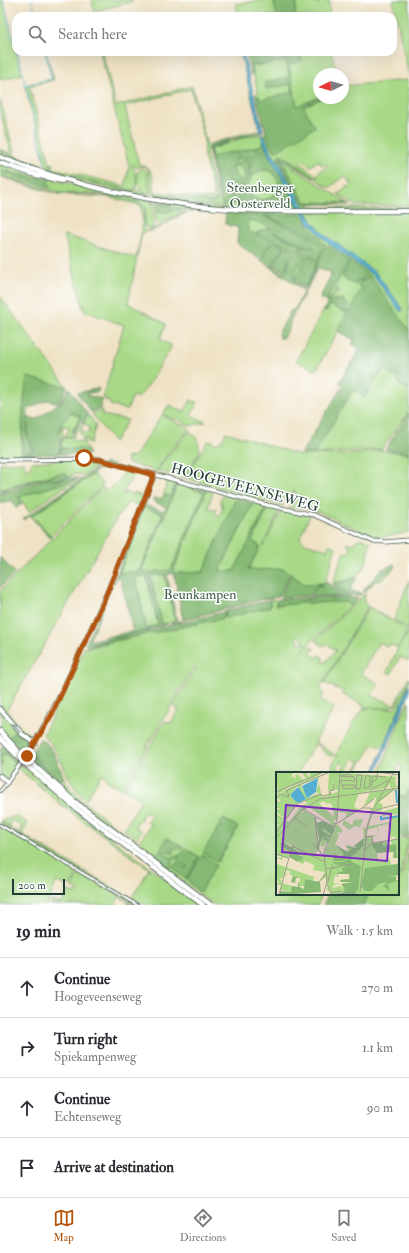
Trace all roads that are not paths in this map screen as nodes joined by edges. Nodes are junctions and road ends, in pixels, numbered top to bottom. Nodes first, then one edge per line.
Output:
1 (0, 157) edge
2 (0, 163) edge
3 (78, 183) junction
4 (409, 211) edge
5 (0, 460) edge
6 (154, 475) junction
7 (409, 540) edge
8 (0, 709) edge
9 (0, 731) edge
10 (0, 738) edge
11 (35, 743) junction
12 (21, 757) junction
13 (27, 763) junction
14 (0, 776) edge
15 (7, 782) junction
16 (0, 791) edge
17 (0, 825) edge
18 (137, 905) edge
19 (203, 905) edge
20 (211, 905) edge

1 - 3 highway
2 - 3 highway
3 - 4 highway
5 - 6 main road, HOOGEVEENSEWEG
6 - 7 main road, HOOGEVEENSEWEG
6 - 11 main road
11 -> 8 highway
9 - 12 highway
10 - 12 highway
11 - 15 main road
12 - 13 highway, bridge
13 - 19 highway
13 - 20 highway
14 - 15 highway
15 - 16 street
17 - 18 street

